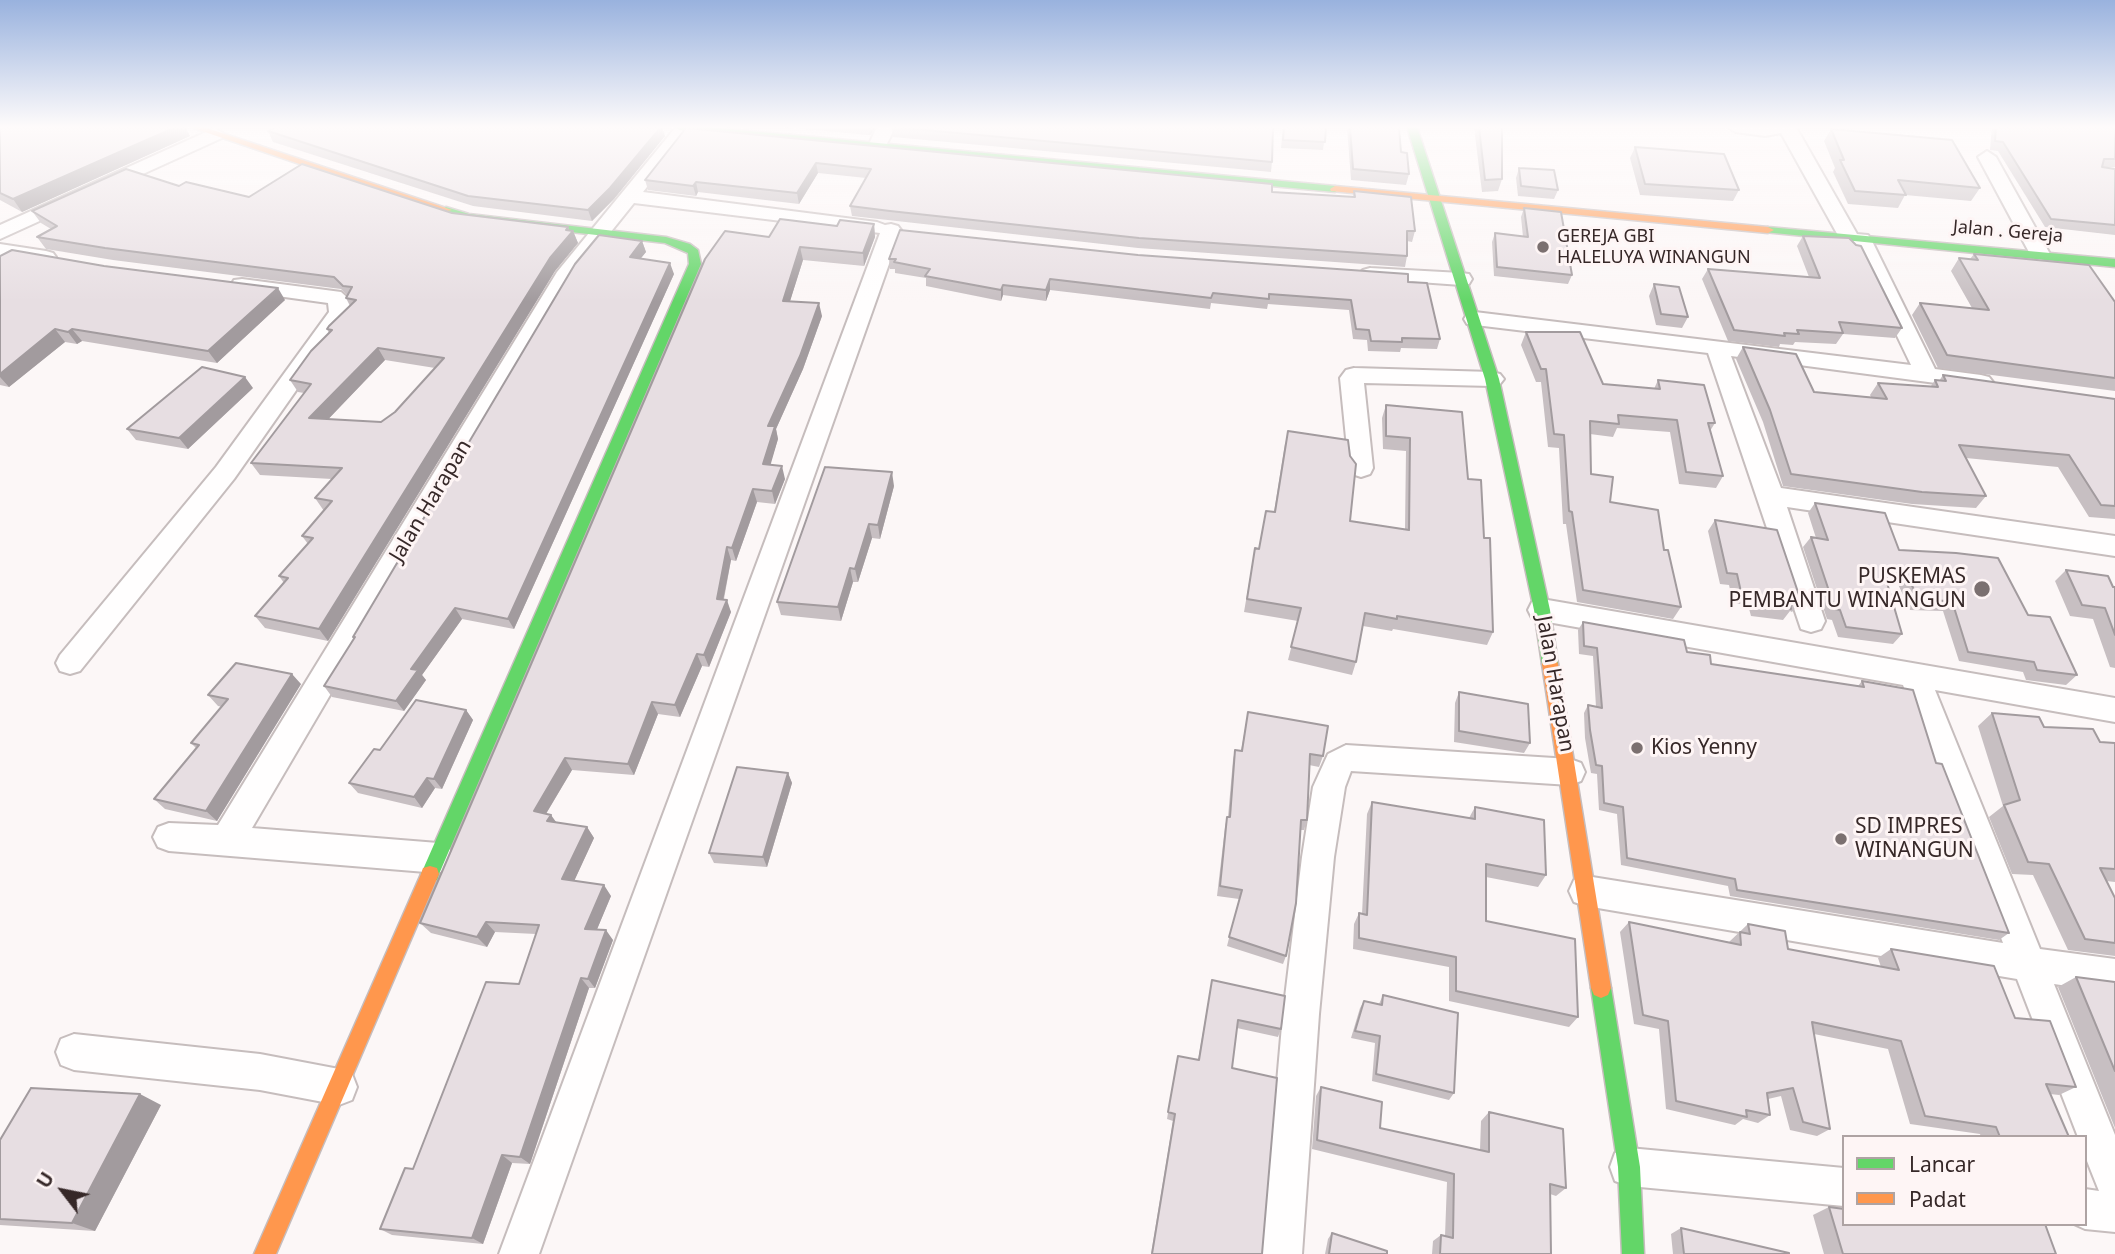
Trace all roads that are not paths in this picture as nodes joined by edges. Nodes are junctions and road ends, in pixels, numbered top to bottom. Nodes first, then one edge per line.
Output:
1 (103, 186) edge
2 (372, 186) edge
3 (638, 186) edge
4 (1320, 186) edge
5 (1432, 186) edge
6 (1822, 186) edge
7 (2003, 186) edge
8 (629, 196) junction
9 (1437, 199) junction
10 (601, 231) junction
11 (0, 233) edge
12 (1856, 239) junction
13 (0, 250) edge
14 (2040, 254) junction
15 (64, 261) edge
16 (2115, 263) edge
17 (1343, 272) edge
18 (1461, 279) junction
19 (221, 283) edge
20 (1475, 319) junction
21 (1717, 348) junction
22 (1927, 374) junction
23 (1492, 379) junction
24 (2007, 386) edge
25 (1361, 468) dead end
26 (1771, 496) junction
27 (2115, 546) edge
28 (1542, 610) junction
29 (1811, 621) dead end
30 (70, 663) dead end
31 (1915, 677) junction
32 (2115, 710) edge
33 (1570, 772) junction
34 (169, 836) dead end
35 (226, 840) junction
36 (438, 858) junction
37 (1586, 891) junction
38 (2028, 964) junction
39 (2115, 976) edge
40 (74, 1052) dead end
41 (339, 1087) junction
42 (1629, 1167) junction
43 (2115, 1183) edge
44 (1842, 1187) edge
45 (2087, 1209) edge
46 (2115, 1212) edge
47 (265, 1254) edge
48 (519, 1254) edge
49 (1282, 1254) edge
50 (1633, 1254) edge

1 - 11 street
2 - 10 street
3 - 8 street, Jalan Harapan
4 - 9 street, Jalan . Gereja
5 - 9 street, Jalan Harapan
6 - 12 street
7 - 14 street
8 - 10 street, Jalan Harapan
8 - 48 street
9 - 12 street, Jalan . Gereja
9 - 18 street, Jalan Harapan
10 - 35 street, Jalan Harapan
10 - 36 street
12 - 14 street, Jalan . Gereja
12 - 22 street
13 - 15 street
14 - 16 street, Jalan . Gereja
17 - 18 street
18 - 20 street, Jalan Harapan
19 - 30 street
20 - 21 street
20 - 23 street, Jalan Harapan
21 - 22 street
21 - 26 street
22 - 24 street
23 - 25 street
23 - 28 street, Jalan Harapan
26 - 27 street
26 - 29 street
28 - 31 street
28 - 33 street, Jalan Harapan
31 - 32 street
31 - 38 street
33 - 37 street, Jalan Harapan
33 - 49 street
34 - 35 street
35 - 36 street
36 - 41 street
37 - 38 street
37 - 42 street, Jalan Harapan
38 - 39 street
38 - 43 street
40 - 41 street
41 - 47 street
42 - 44 street
42 - 50 street, Jalan Harapan
45 - 46 street

